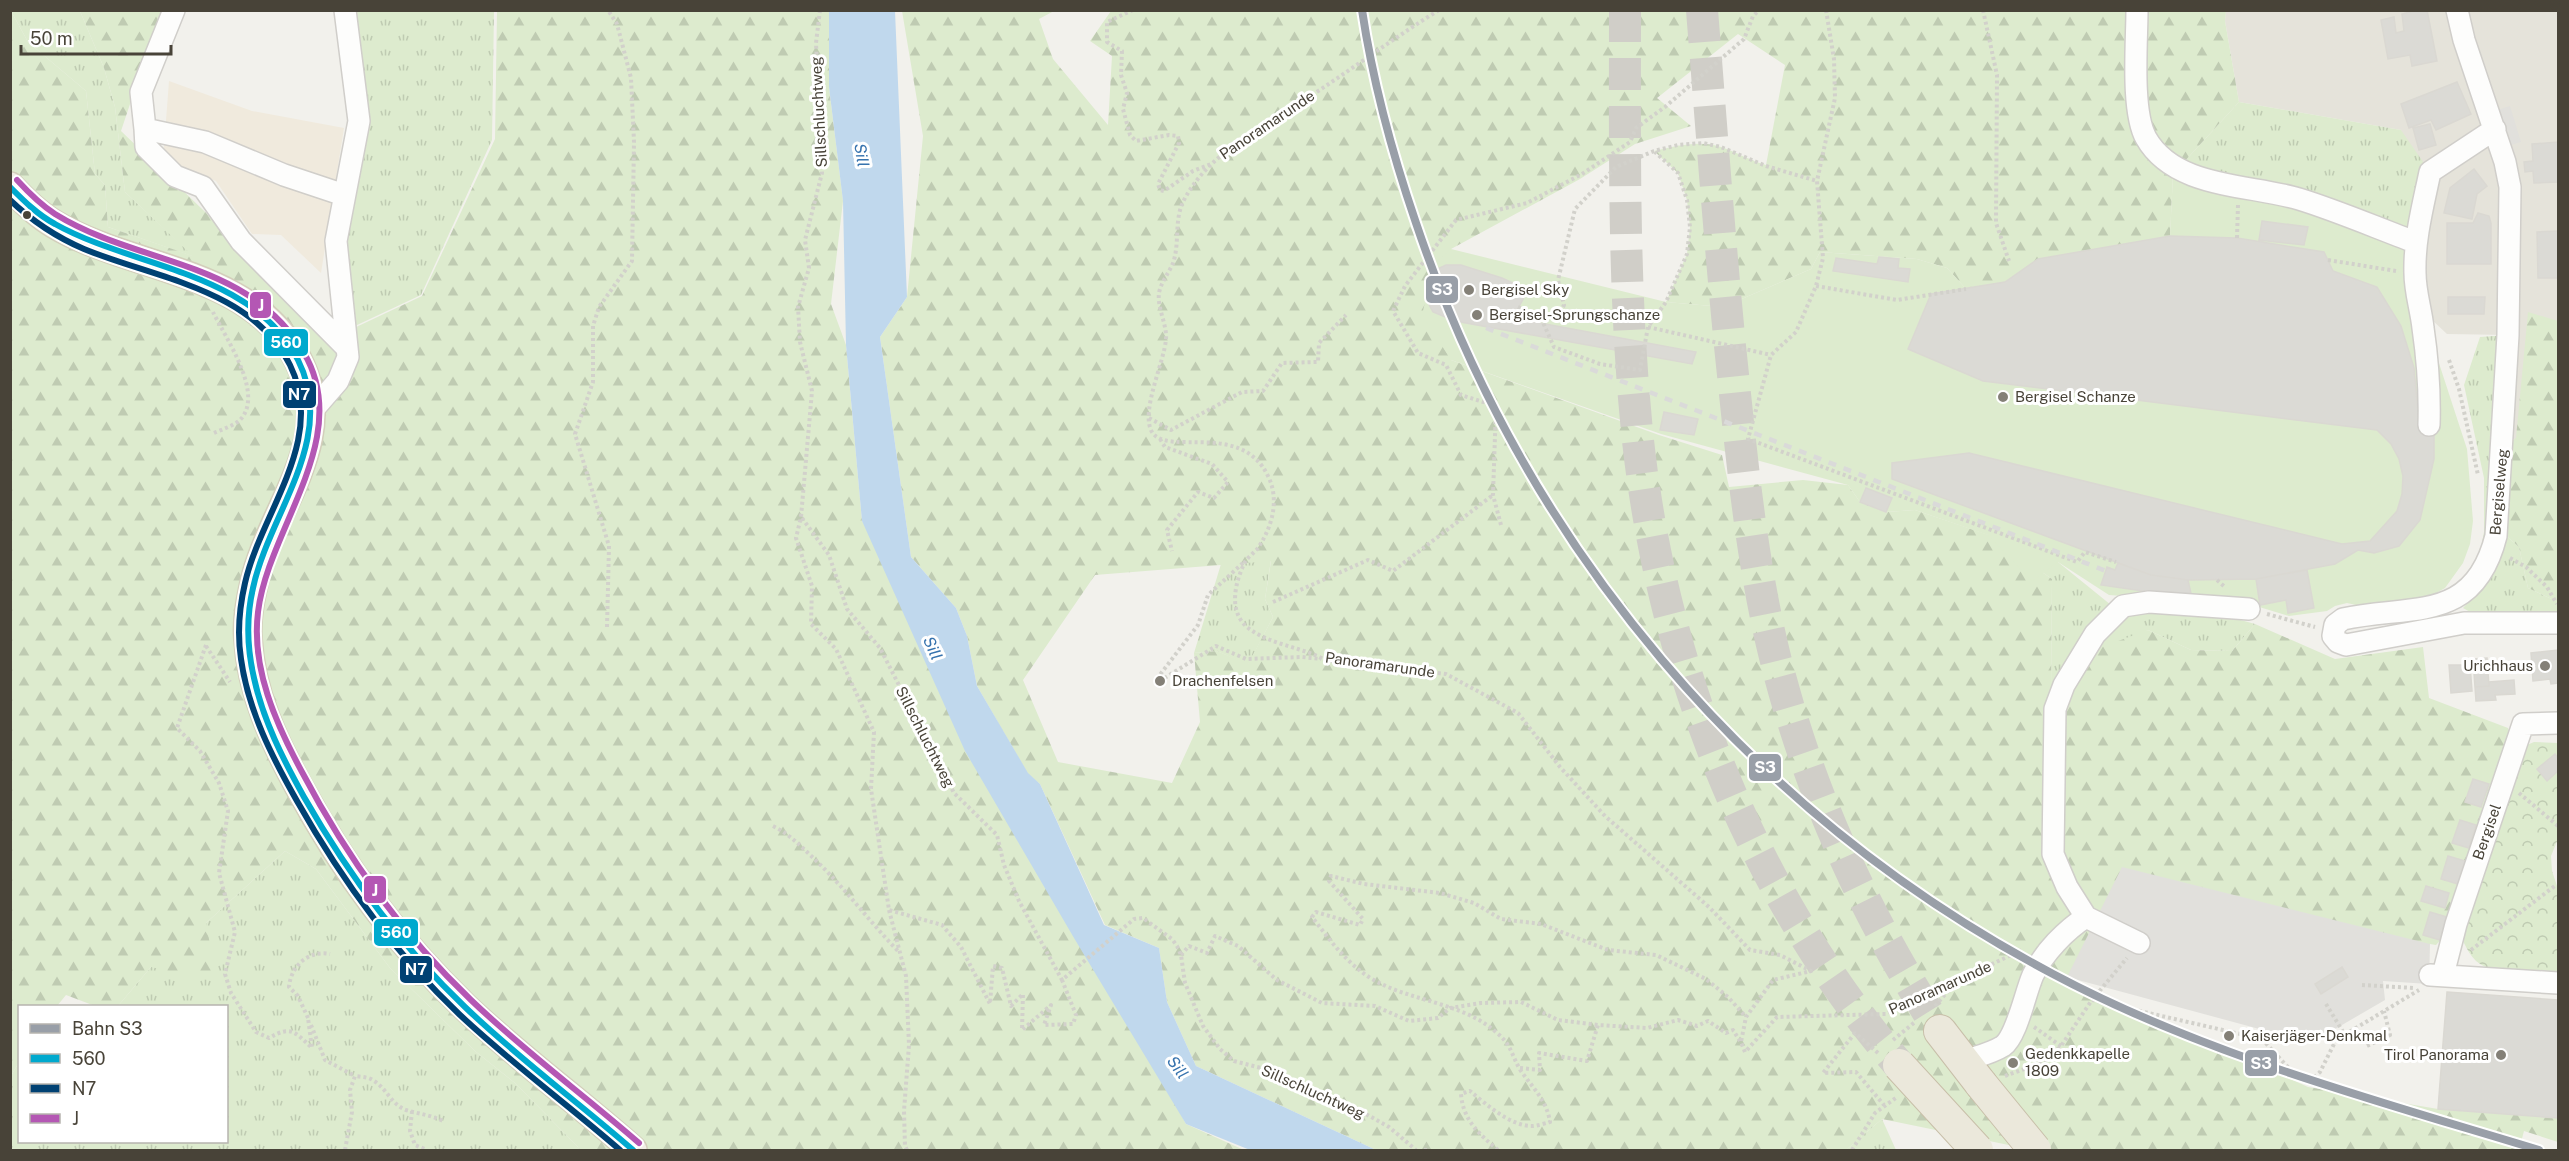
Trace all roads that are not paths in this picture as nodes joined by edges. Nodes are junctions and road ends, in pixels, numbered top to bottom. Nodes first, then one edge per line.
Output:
1 (174, 10) edge
2 (345, 10) edge
3 (2137, 10) edge
4 (2457, 10) edge
5 (144, 129) junction
6 (2494, 129) junction
7 (10, 186) edge
8 (344, 195) junction
9 (2415, 242) junction
10 (347, 348) junction
11 (312, 411) junction
12 (2429, 425) dead end
13 (2249, 609) road end
14 (2559, 623) edge
15 (2559, 723) edge
16 (2086, 917) junction
17 (2139, 943) road end
18 (2559, 982) edge
19 (1940, 1031) tunnel mouth
20 (1899, 1065) tunnel mouth
21 (1972, 1073) junction
22 (633, 1150) edge
23 (1977, 1150) edge
24 (2035, 1150) edge

1 - 5 street
2 - 8 street
3 - 9 street
4 - 6 street, Bergiselweg
5 - 8 street
5 - 10 street
6 - 9 street
6 - 14 street, Bergiselweg
7 - 11 main road
8 - 10 street
9 - 12 street
10 - 11 street
11 - 22 main road
13 - 16 street
15 - 18 street, Bergisel
16 - 17 street
16 - 21 street
19 - 21 highway
20 - 23 highway, bridge
21 - 24 highway, bridge

